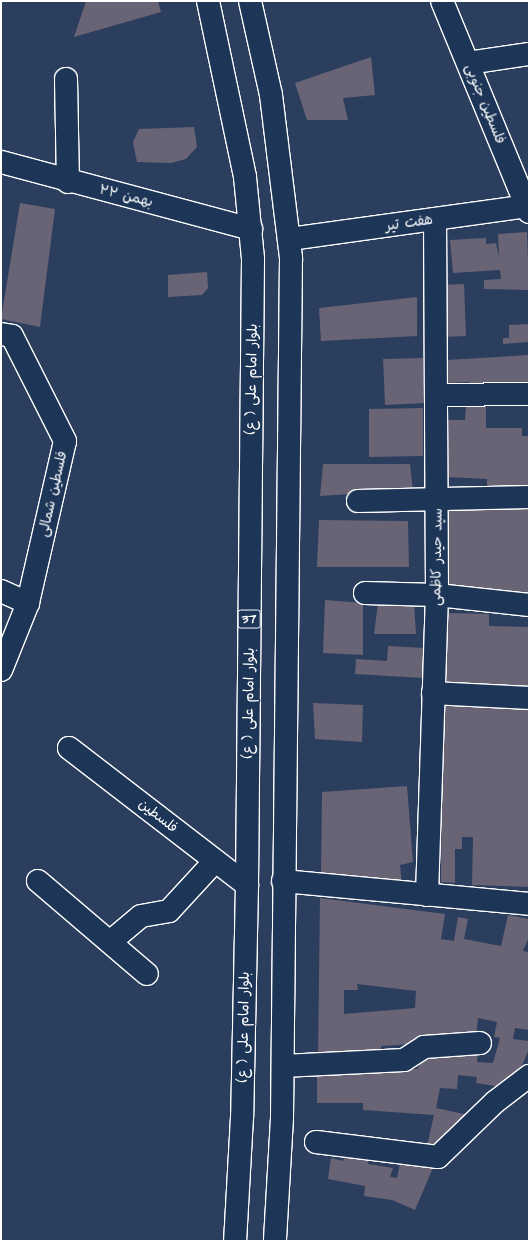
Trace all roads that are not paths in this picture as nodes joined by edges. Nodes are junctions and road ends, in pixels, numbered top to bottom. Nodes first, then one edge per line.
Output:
1 (208, 1) edge
2 (250, 1) edge
3 (442, 1) edge
4 (529, 54) edge
5 (468, 63) junction
6 (66, 79) dead end
7 (1, 162) edge
8 (68, 182) junction
9 (528, 208) edge
10 (435, 219) junction
11 (251, 229) junction
12 (290, 239) junction
13 (1, 334) edge
14 (529, 394) edge
15 (437, 395) junction
16 (438, 497) junction
17 (529, 497) edge
18 (358, 501) dead end
19 (1, 591) edge
20 (365, 593) dead end
21 (437, 595) junction
22 (28, 603) junction
23 (529, 605) edge
24 (1, 670) edge
25 (432, 693) junction
26 (529, 698) edge
27 (69, 748) dead end
28 (215, 861) junction
29 (38, 881) dead end
30 (283, 881) junction
31 (247, 885) junction
32 (427, 895) junction
33 (529, 904) edge
34 (110, 942) junction
35 (147, 974) dead end
36 (480, 1043) dead end
37 (283, 1066) junction
38 (529, 1076) edge
39 (316, 1142) dead end
40 (235, 1241) edge
41 (275, 1241) edge

1 - 11 street, بلوار امام علی ( ع) / 37
2 - 12 street
3 - 5 street, فلسطین جنوبی
4 - 5 street
5 - 9 street, فلسطین جنوبی
6 - 8 street
7 - 8 street, ۲۲ بهمن
8 - 11 street, ۲۲ بهمن
9 - 10 street, هفت تیر
10 - 12 street, هفت تیر
10 - 15 street, سید حیدر کاظمی
11 - 31 street, بلوار امام علی ( ع) / 37
12 - 30 street
13 - 22 street, فلسطین شمالی
14 - 15 street
15 - 16 street, سید حیدر کاظمی
16 - 17 street
16 - 18 street
16 - 21 street, سید حیدر کاظمی
19 - 22 street
20 - 21 street
21 - 23 street
21 - 25 street, سید حیدر کاظمی
22 - 24 street, فلسطین شمالی
25 - 26 street
25 - 32 street, سید حیدر کاظمی
27 - 28 street, فلسطین
28 - 31 street, فلسطین
28 - 34 street
29 - 34 street
30 - 32 street
30 - 37 street
31 - 40 street, بلوار امام علی ( ع) / 37
32 - 33 street
34 - 35 street
36 - 37 street
37 - 41 street
38 - 39 street

